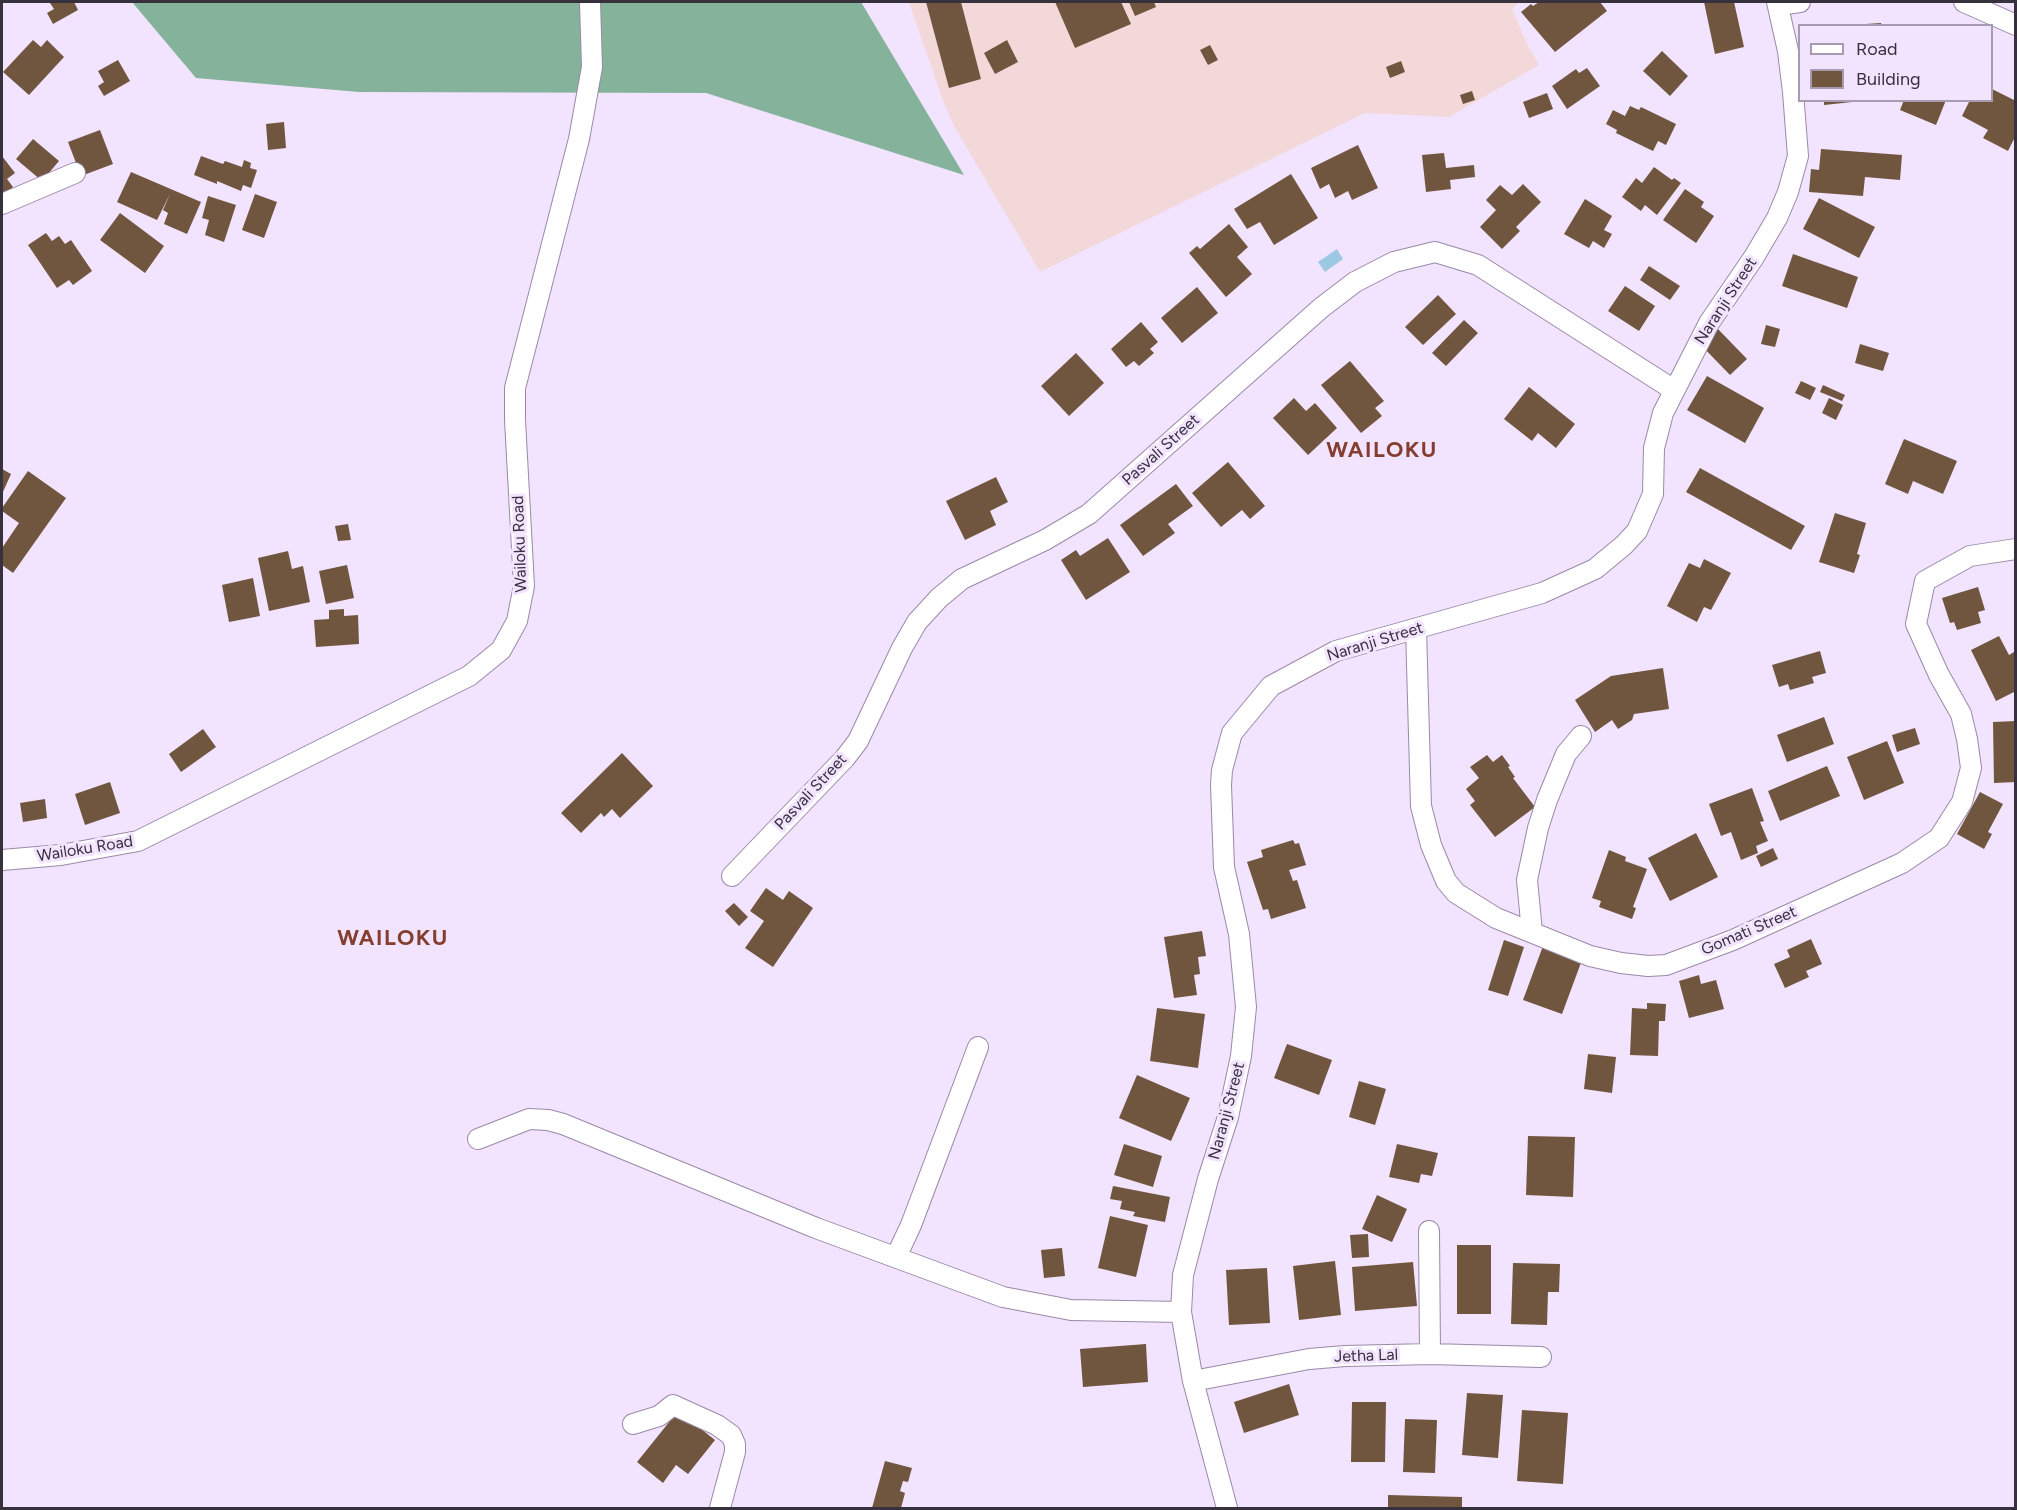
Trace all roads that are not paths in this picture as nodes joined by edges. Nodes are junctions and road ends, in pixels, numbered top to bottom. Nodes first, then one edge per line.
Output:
1 (590, 2) edge
2 (1800, 2) edge
3 (1964, 2) edge
4 (1778, 3) edge
5 (2016, 25) edge
6 (75, 173) dead end
7 (2, 204) edge
8 (1674, 390) junction
9 (2016, 549) edge
10 (1416, 629) junction
11 (1581, 736) dead end
12 (2, 860) edge
13 (732, 876) dead end
14 (1532, 932) junction
15 (978, 1047) dead end
16 (478, 1139) dead end
17 (1429, 1232) dead end
18 (896, 1257) junction
19 (1181, 1312) junction
20 (1430, 1354) junction
21 (1541, 1358) dead end
22 (1193, 1381) junction
23 (633, 1424) dead end
24 (720, 1509) edge
25 (1227, 1509) edge

1 - 12 street, Wailoku Road
2 - 4 street
3 - 5 street
4 - 8 street, Naranji Street
6 - 7 street
8 - 10 street, Naranji Street
8 - 13 street, Pasvali Street
9 - 14 street, Gomati Street
10 - 14 street, Gomati Street
10 - 19 street, Naranji Street
11 - 14 street
15 - 18 street
16 - 18 street
17 - 20 street
18 - 19 street
19 - 22 street, Naranji Street
20 - 21 street, Jetha Lal
20 - 22 street, Jetha Lal
22 - 25 street, Naranji Street
23 - 24 street

